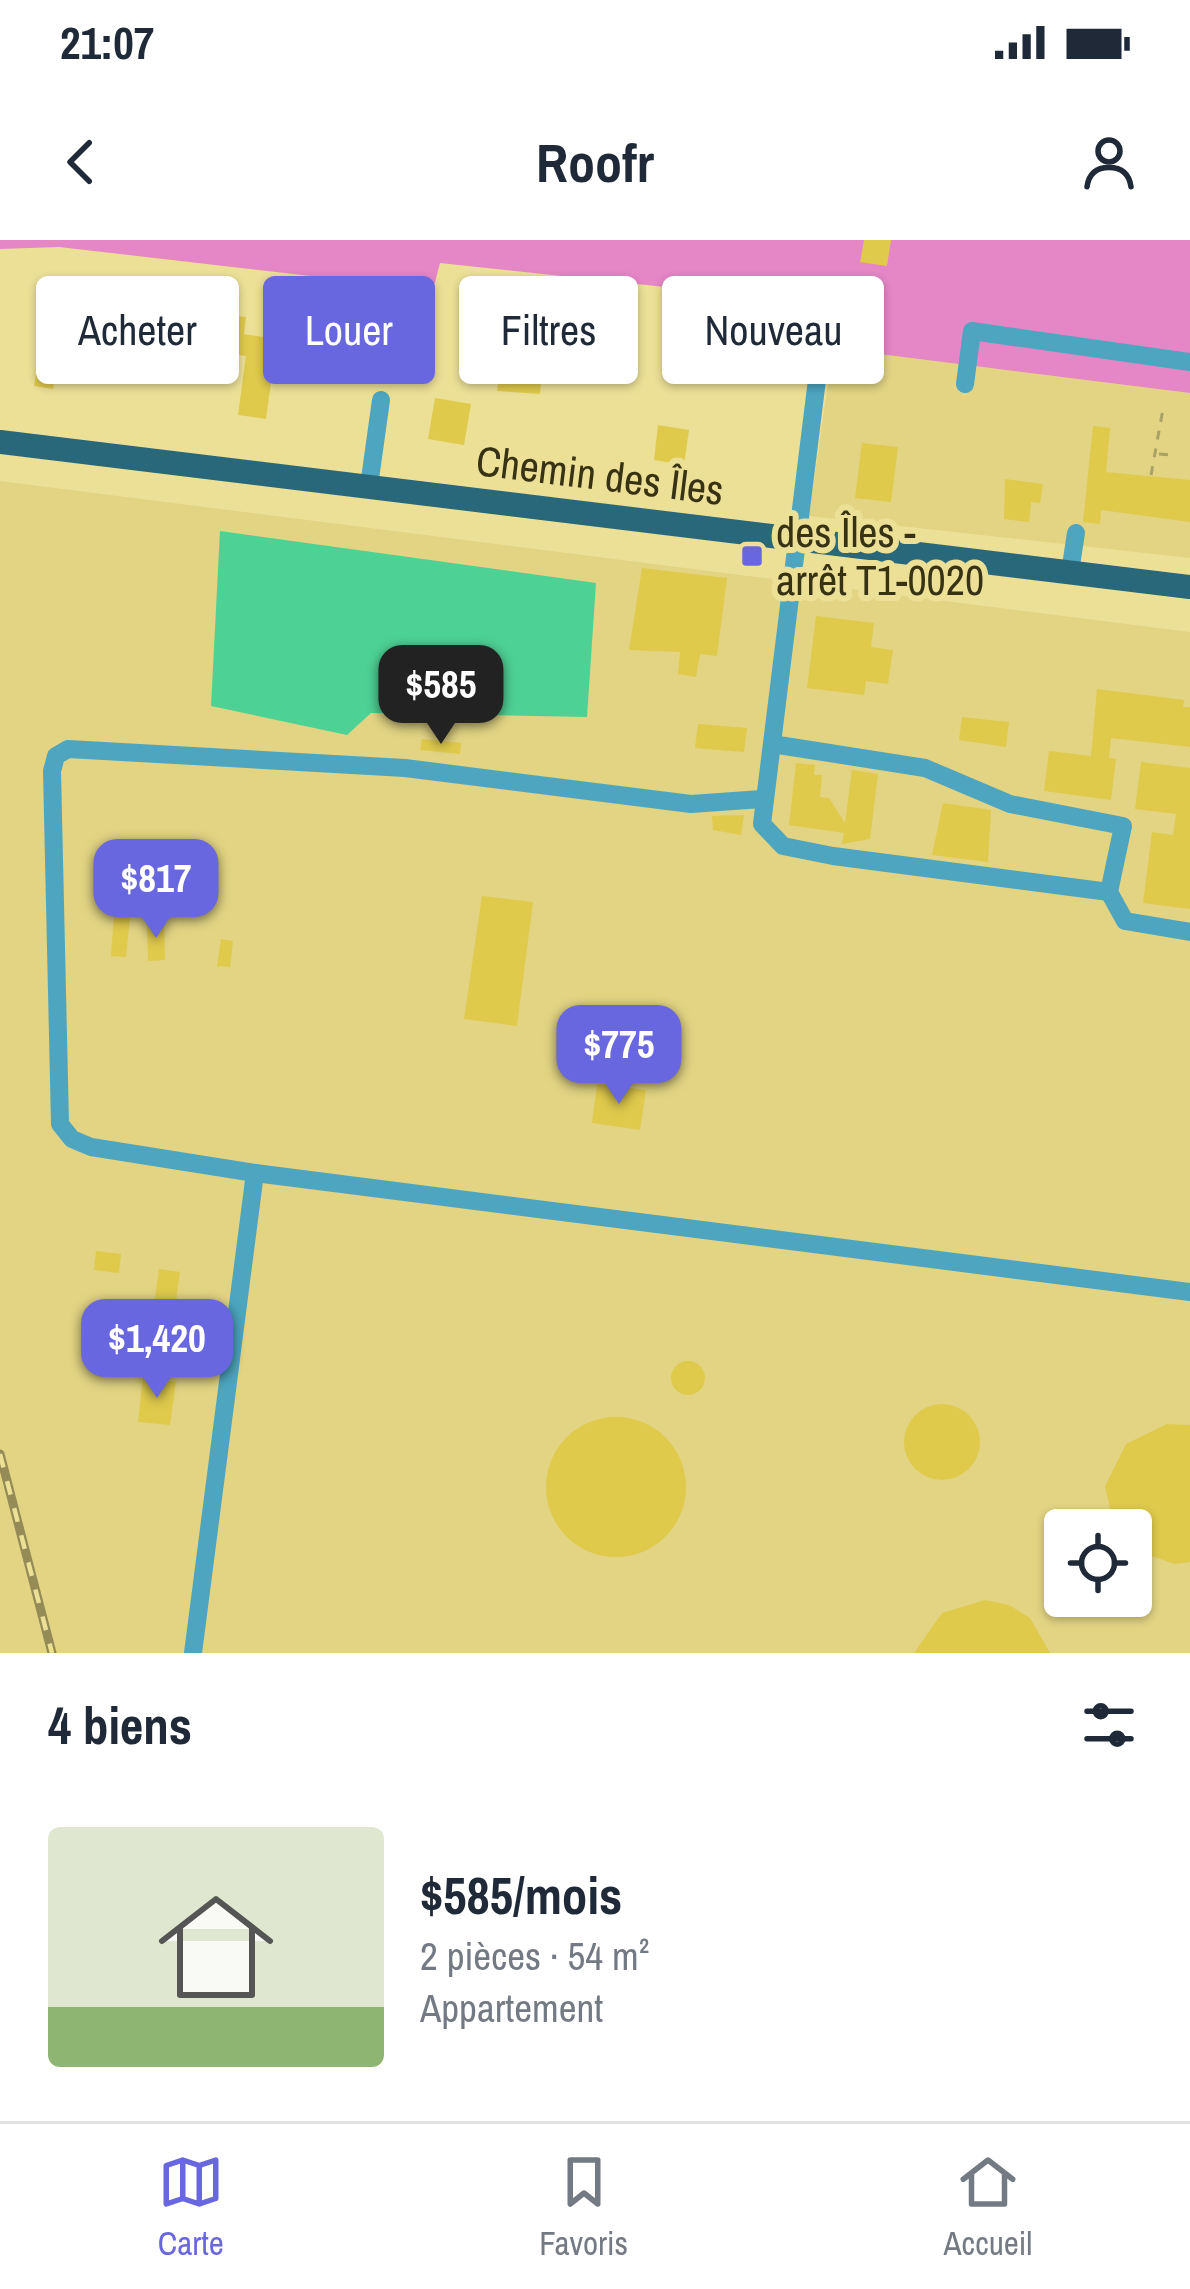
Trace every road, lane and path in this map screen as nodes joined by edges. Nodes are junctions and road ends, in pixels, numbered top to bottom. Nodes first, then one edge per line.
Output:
1 (1190, 362) edge
2 (816, 384) edge
3 (965, 384) dead end
4 (381, 400) dead end
5 (1163, 409) dead end
6 (0, 442) edge
7 (1157, 454) junction
8 (1172, 455) dead end
9 (1151, 475) dead end
10 (368, 486) junction
11 (1076, 533) dead end
12 (796, 538) junction
13 (1070, 572) junction
14 (1190, 587) edge
15 (772, 745) junction
16 (762, 800) junction
17 (1109, 892) junction
18 (1190, 932) edge
19 (255, 1173) junction
20 (1190, 1292) edge
21 (193, 1653) edge

1 - 3 lane
2 - 12 lane
4 - 10 lane
5 - 7 path
6 - 10 main road, Chemin des Îles
7 - 8 path
7 - 9 path
10 - 12 main road, Chemin des Îles
11 - 13 lane
12 - 13 main road, Chemin des Îles
12 - 15 lane
13 - 14 main road, Chemin des Îles
15 - 16 lane
15 - 17 lane
16 - 17 lane
16 - 19 lane
17 - 18 lane
19 - 20 lane
19 - 21 lane

